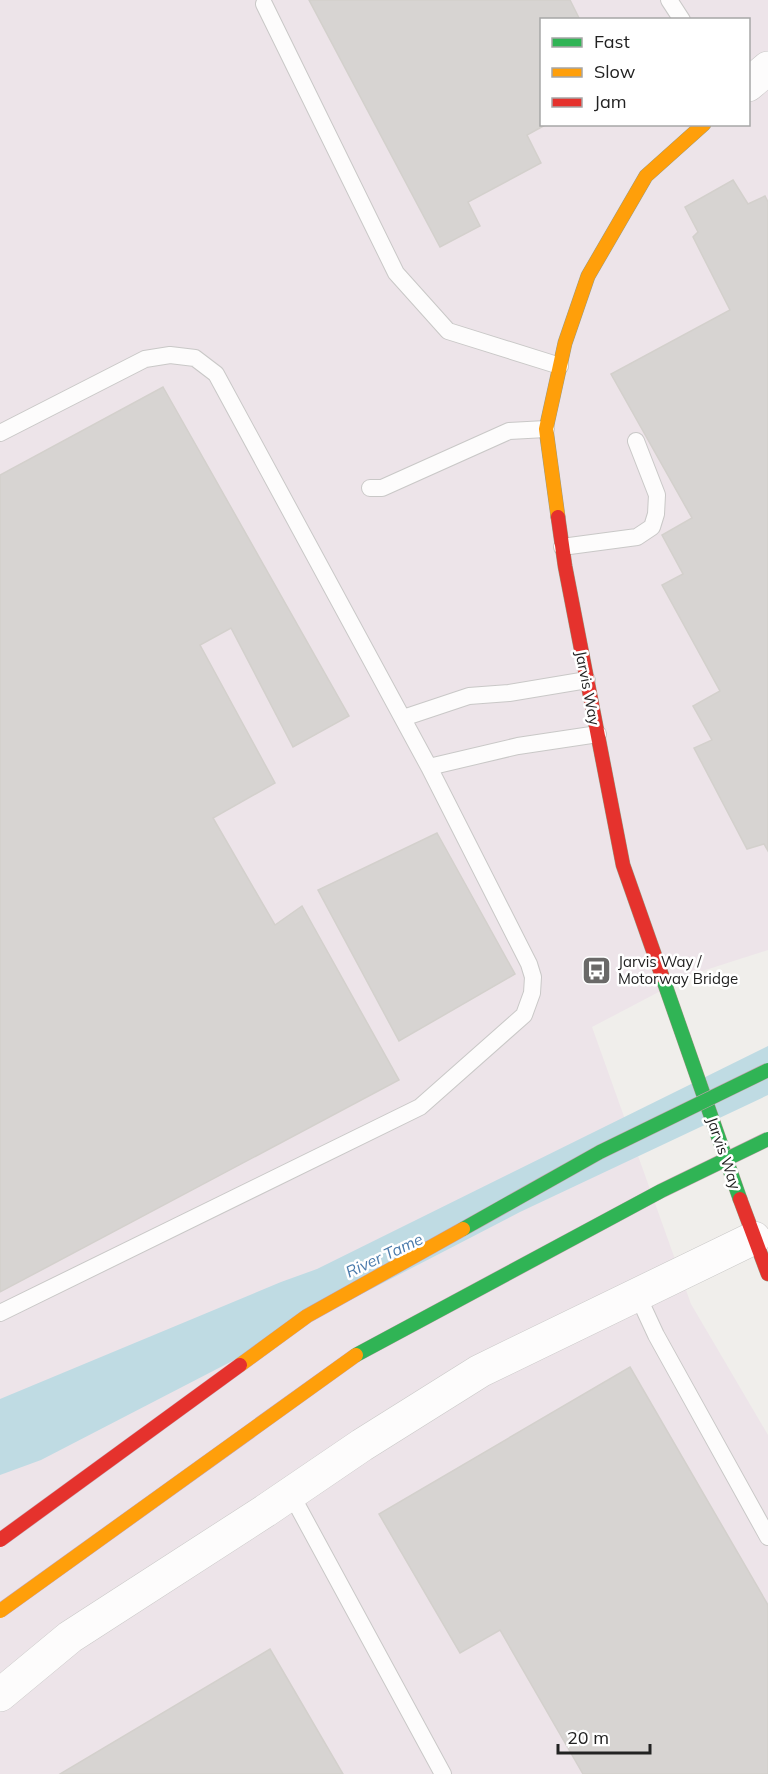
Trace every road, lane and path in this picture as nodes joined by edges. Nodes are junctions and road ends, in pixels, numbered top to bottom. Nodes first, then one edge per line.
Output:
1 (669, 0) edge
2 (264, 4) dead end
3 (681, 18) edge
4 (768, 68) edge
5 (750, 83) edge
6 (702, 126) edge
7 (560, 366) junction
8 (546, 429) junction
9 (0, 434) edge
10 (636, 441) dead end
11 (370, 488) dead end
12 (562, 546) junction
13 (587, 680) junction
14 (403, 718) junction
15 (598, 734) junction
16 (429, 767) junction
17 (768, 1070) edge
18 (768, 1138) edge
19 (754, 1238) junction
20 (768, 1274) edge
21 (637, 1294) junction
22 (0, 1313) edge
23 (291, 1494) junction
24 (768, 1537) edge
25 (0, 1540) edge
26 (0, 1611) edge
27 (0, 1695) edge
28 (443, 1774) edge

1 - 3 lane
2 - 7 lane
4 - 5 street
6 - 7 main road, Jarvis Way
7 - 8 main road, Jarvis Way
8 - 11 lane
8 - 12 main road, Jarvis Way
9 - 14 lane
10 - 12 lane
12 - 13 main road, Jarvis Way
13 - 14 lane
13 - 15 main road, Jarvis Way
14 - 16 lane
15 - 16 lane
15 - 19 main road, Jarvis Way
16 - 22 lane
17 - 25 main road, bridge
18 - 26 main road, bridge
19 - 20 main road, Jarvis Way
19 - 21 street
21 - 23 street
21 - 24 lane
23 - 27 street
23 - 28 lane

